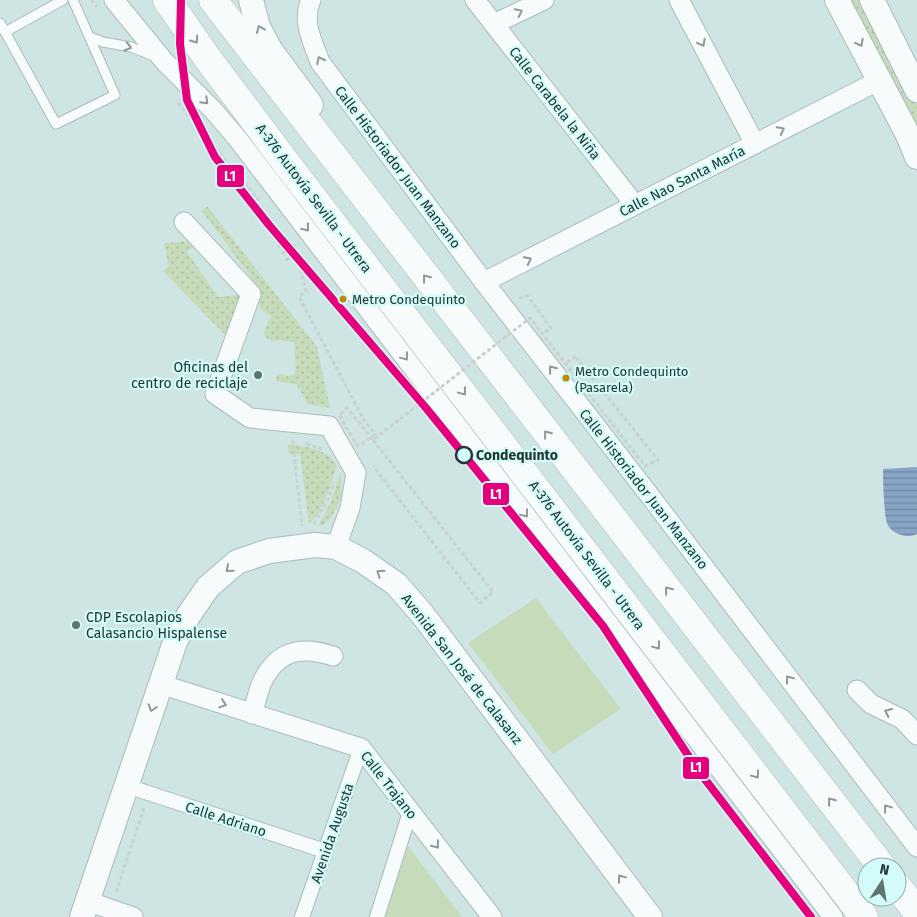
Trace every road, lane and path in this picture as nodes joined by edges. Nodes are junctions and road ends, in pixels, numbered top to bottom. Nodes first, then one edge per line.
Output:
1 (63, 0) edge
2 (73, 0) edge
3 (91, 0) edge
4 (167, 0) edge
5 (213, 0) edge
6 (251, 0) edge
7 (311, 0) edge
8 (475, 0) edge
9 (544, 0) edge
10 (679, 0) edge
11 (837, 0) edge
12 (872, 0) edge
13 (108, 7) edge
14 (0, 23) edge
15 (494, 24) junction
16 (5, 32) junction
17 (90, 38) junction
18 (164, 61) junction
19 (880, 80) junction
20 (917, 90) edge
21 (173, 98) dead end
22 (755, 144) junction
23 (917, 157) edge
24 (357, 189) junction
25 (261, 203) dead end
26 (635, 205) junction
27 (184, 222) dead end
28 (293, 241) dead end
29 (484, 282) junction
30 (521, 306) dead end
31 (525, 312) dead end
32 (530, 318) junction
33 (551, 328) dead end
34 (578, 360) dead end
35 (285, 440) dead end
36 (372, 440) junction
37 (293, 442) junction
38 (350, 453) junction
39 (370, 463) dead end
40 (382, 478) junction
41 (310, 527) dead end
42 (303, 532) dead end
43 (336, 547) junction
44 (333, 656) dead end
45 (160, 684) junction
46 (857, 690) dead end
47 (252, 714) junction
48 (917, 735) edge
49 (361, 748) junction
50 (138, 790) junction
51 (410, 812) junction
52 (914, 836) edge
53 (865, 845) junction
54 (325, 851) junction
55 (874, 857) edge
56 (879, 857) edge
57 (907, 882) edge
58 (917, 892) edge
59 (907, 899) edge
60 (84, 909) edge
61 (110, 909) junction
62 (917, 912) edge
63 (133, 917) edge
64 (302, 917) edge
65 (376, 917) edge
66 (492, 917) edge
67 (650, 917) edge
68 (834, 917) edge
69 (864, 917) edge

1 - 16 lane
2 - 17 lane
3 - 13 path
4 -> 69 main road, A-376 Autovía Sevilla - Utrera
5 - 24 main road
24 -> 6 street
29 -> 7 street, Calle Historiador Juan Manzano
8 - 15 street, Calle Carabela la Niña
15 -> 9 street
10 -> 22 street
11 -> 19 street
12 - 20 street
13 - 18 street
14 - 16 lane
15 - 26 street, Calle Carabela la Niña
16 - 17 lane
17 -> 18 lane
18 -> 68 street
22 -> 19 street, Calle Nao Santa María
19 - 23 street
21 - 25 path
22 - 26 street, Calle Nao Santa María
53 -> 24 main road
29 -> 26 street, Calle Nao Santa María
27 - 38 street
28 - 38 path
52 -> 29 street, Calle Historiador Juan Manzano
30 - 33 path
31 - 32 path
32 - 34 path, bridge
32 - 36 path, bridge
35 - 37 path
36 - 38 path, bridge
36 - 40 path
37 - 38 path
37 - 42 path
38 - 40 path
38 - 41 path
38 - 43 street
39 - 40 path
43 -> 45 street, Avenida San José de Calasanz
67 -> 43 street, Avenida San José de Calasanz
44 - 47 street
45 -> 47 street, Calle Trajano
45 -> 50 street, Avenida San José de Calasanz
48 -> 46 street
47 - 49 street, Calle Trajano
49 - 51 street, Calle Trajano
49 - 54 street, Avenida Augusta
50 - 54 street, Calle Adriano
50 - 60 street, Avenida San José de Calasanz
50 - 61 path
51 - 65 street
51 -> 66 street, Calle Trajano
53 - 55 main road
53 - 56 main road
54 - 64 street, Avenida Augusta
57 - 58 main road
59 - 62 main road
60 - 61 street
61 - 63 street

